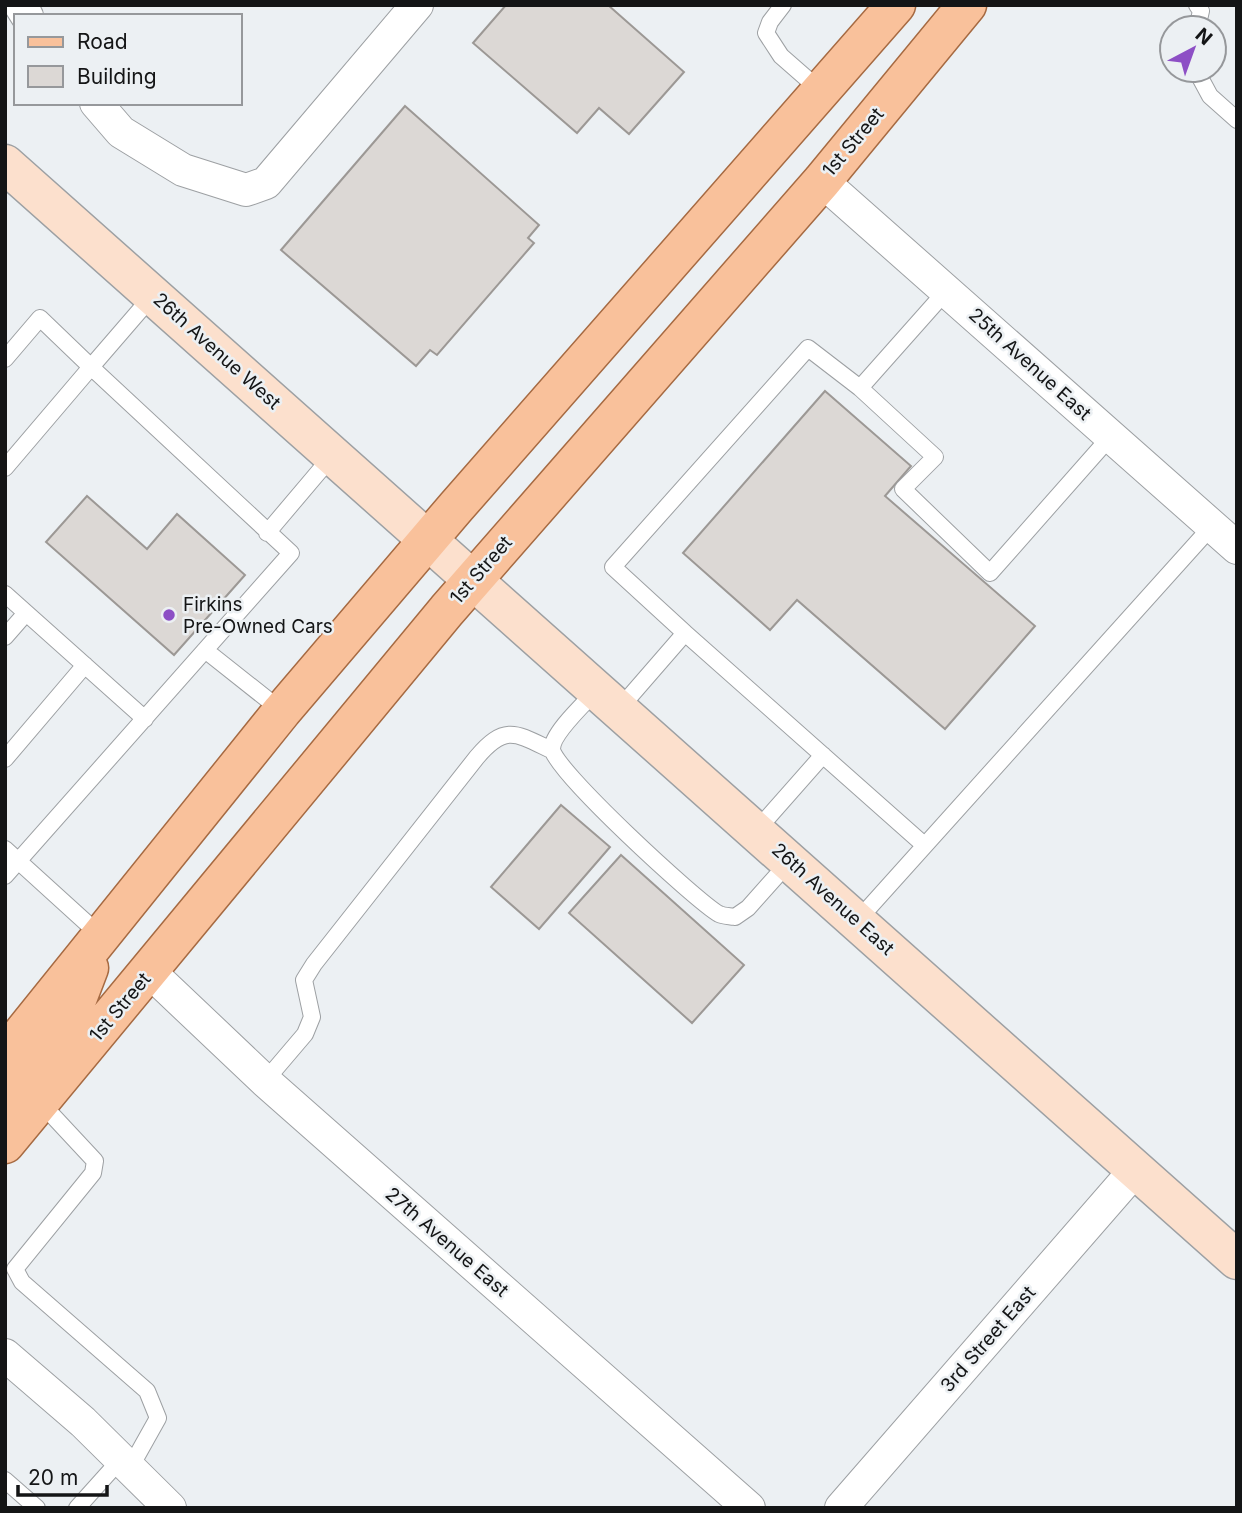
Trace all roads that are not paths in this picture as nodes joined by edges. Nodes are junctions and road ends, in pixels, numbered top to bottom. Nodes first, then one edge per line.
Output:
1 (417, 5) edge
2 (783, 5) edge
3 (896, 5) edge
4 (964, 7) edge
5 (1204, 84) edge
6 (821, 91) junction
7 (98, 105) edge
8 (1237, 120) edge
9 (5, 164) edge
10 (822, 180) junction
11 (947, 290) junction
12 (154, 294) junction
13 (5, 359) edge
14 (91, 367) junction
15 (860, 388) junction
16 (1111, 436) junction
17 (333, 455) junction
18 (5, 468) edge
19 (1212, 526) junction
20 (267, 533) junction
21 (427, 540) junction
22 (1237, 548) edge
23 (472, 580) junction
24 (5, 594) edge
25 (26, 613) junction
26 (685, 634) junction
27 (5, 637) edge
28 (205, 650) junction
29 (85, 665) junction
30 (608, 700) junction
31 (282, 711) junction
32 (145, 719) junction
33 (551, 750) junction
34 (823, 755) junction
35 (5, 759) edge
36 (756, 831) junction
37 (923, 844) junction
38 (5, 849) edge
39 (18, 861) junction
40 (790, 861) junction
41 (5, 876) edge
42 (857, 920) junction
43 (102, 937) junction
44 (149, 971) junction
45 (5, 1055) edge
46 (265, 1081) junction
47 (23, 1099) edge
48 (5, 1144) edge
49 (1136, 1169) junction
50 (1237, 1260) edge
51 (5, 1355) edge
52 (125, 1464) junction
53 (5, 1480) edge
54 (37, 1508) edge
55 (77, 1508) edge
56 (170, 1508) edge
57 (749, 1508) edge
58 (841, 1508) edge

1 - 7 street
2 - 6 lane
3 - 6 main road
4 - 10 main road, 1st Street
5 - 8 lane
6 - 21 main road
9 - 12 street, 26th Avenue West
10 - 11 street, 25th Avenue East
10 - 23 main road, 1st Street
11 - 15 lane
11 - 16 street, 25th Avenue East
12 - 14 lane
12 - 17 street, 26th Avenue West
13 - 14 lane
14 - 18 lane
14 - 20 lane
15 - 16 lane
15 - 26 lane
16 - 19 street, 25th Avenue East
17 - 20 lane
17 - 21 street, 26th Avenue West
19 - 22 street, 25th Avenue East
19 - 37 lane
20 - 28 lane
21 - 23 street, 26th Avenue East
21 - 31 main road
23 - 30 street, 26th Avenue East
23 - 44 main road, 1st Street
24 - 25 lane
25 - 27 lane
25 - 29 lane
26 - 30 lane
26 - 34 lane
28 - 31 lane
28 - 32 lane
29 - 32 lane
29 - 35 lane
30 - 33 lane
30 - 36 street, 26th Avenue East
31 - 43 main road
32 - 39 lane
33 - 40 lane
33 - 46 lane
34 - 36 lane
34 - 37 lane
36 - 40 street, 26th Avenue East
37 - 42 lane
38 - 39 lane
39 - 41 lane
39 - 43 lane
40 - 42 street, 26th Avenue East
42 - 49 street, 26th Avenue East
43 - 45 main road
43 - 47 main road
44 - 46 street, 27th Avenue East
44 - 47 main road, 1st Street
46 - 57 street, 27th Avenue East
47 - 48 main road, 1st Street
47 - 52 lane
49 - 50 street, 26th Avenue East
49 - 58 street, 3rd Street East
51 - 52 street
52 - 55 lane
52 - 56 street
53 - 54 lane

